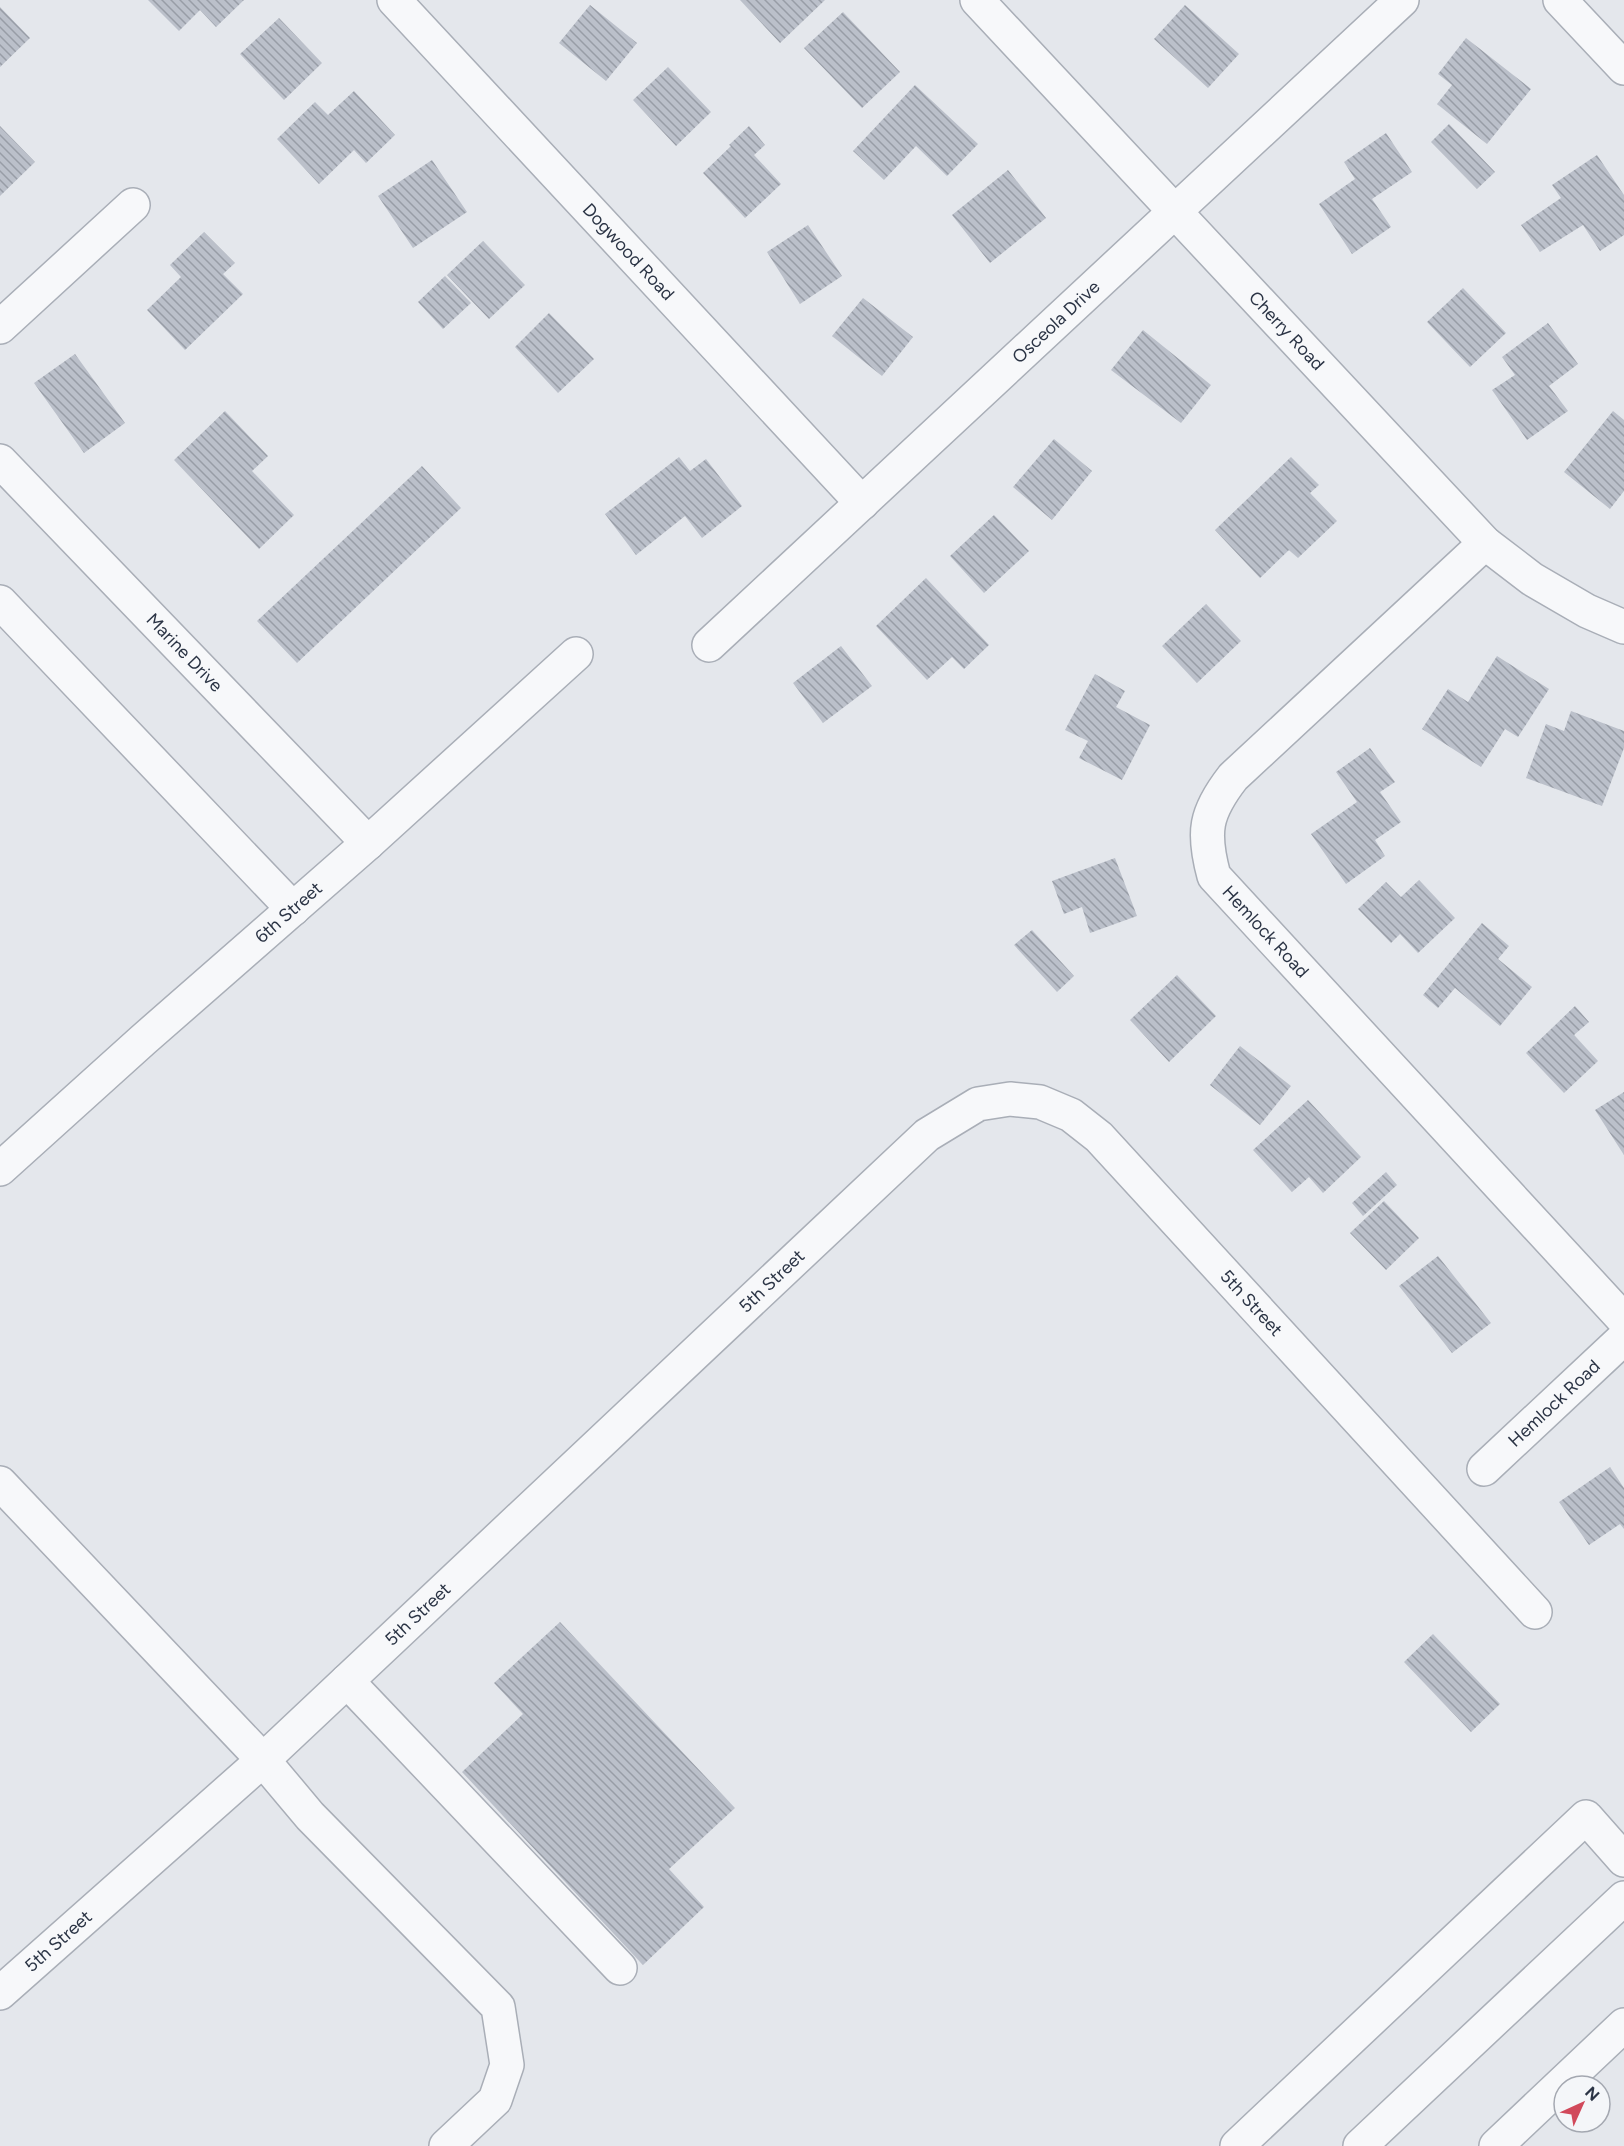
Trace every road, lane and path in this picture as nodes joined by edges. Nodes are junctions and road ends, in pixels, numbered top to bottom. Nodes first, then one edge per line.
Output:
1 (394, 0) edge
2 (977, 0) edge
3 (1402, 0) edge
4 (1560, 0) edge
5 (1624, 68) edge
6 (133, 205) dead end
7 (1174, 212) junction
8 (0, 327) edge
9 (0, 461) edge
10 (862, 503) junction
11 (1485, 543) junction
12 (3, 611) edge
13 (1624, 627) edge
14 (709, 645) dead end
15 (576, 654) dead end
16 (368, 843) junction
17 (293, 909) junction
18 (0, 1169) edge
19 (1624, 1320) edge
20 (1624, 1338) edge
21 (1484, 1469) dead end
22 (0, 1483) edge
23 (1535, 1612) dead end
24 (347, 1681) junction
25 (263, 1760) junction
26 (1624, 1860) edge
27 (1624, 1898) edge
28 (620, 1968) dead end
29 (0, 1994) edge
30 (1624, 2025) edge
31 (446, 2146) edge
32 (1238, 2146) edge
33 (1360, 2146) edge
34 (1496, 2146) edge

1 - 10 street, Dogwood Road
2 - 7 street, Cherry Road
3 - 7 street, Osceola Drive
4 - 5 street
6 - 8 street
7 - 10 street, Osceola Drive
7 - 11 street, Cherry Road
9 - 16 street, Marine Drive
10 - 14 street, Osceola Drive
11 - 13 street, Cherry Road
11 - 19 street, Hemlock Road
12 - 17 street
15 - 16 street, 6th Street
16 - 17 street, 6th Street
17 - 18 street, 6th Street
20 - 21 street, Hemlock Road
22 - 25 street
23 - 24 street, 5th Street
24 - 25 street, 5th Street
24 - 28 street
25 - 29 street, 5th Street
25 - 31 street
26 - 32 street
27 - 33 street
30 - 34 street

